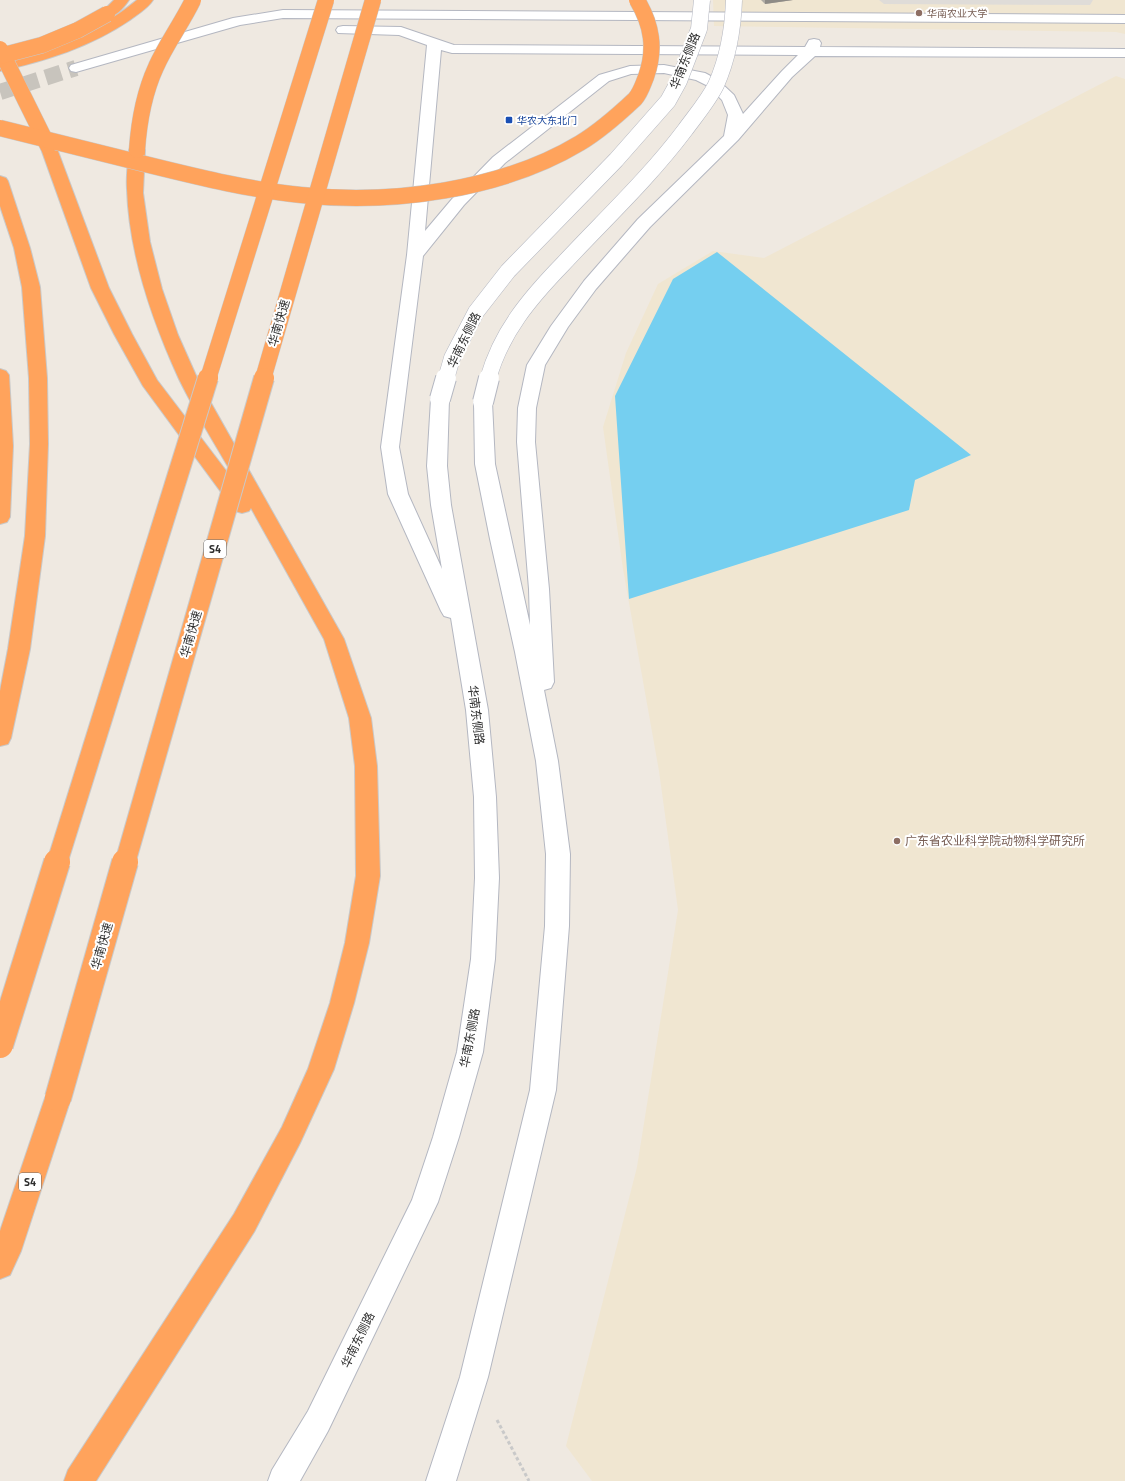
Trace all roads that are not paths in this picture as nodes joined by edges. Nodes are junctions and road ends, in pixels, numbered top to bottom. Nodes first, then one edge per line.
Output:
1 (122, 0) edge
2 (146, 0) edge
3 (193, 0) edge
4 (288, 0) edge
5 (326, 0) edge
6 (373, 0) edge
7 (637, 0) edge
8 (702, 0) edge
9 (734, 0) edge
10 (1125, 19) edge
11 (281, 21) junction
12 (302, 29) dead end
13 (667, 36) dead end
14 (683, 36) dead end
15 (746, 37) dead end
16 (801, 37) dead end
17 (1102, 38) dead end
18 (434, 44) junction
19 (0, 48) edge
20 (810, 51) junction
21 (1125, 52) edge
22 (0, 56) edge
23 (0, 67) edge
24 (76, 68) tunnel mouth
25 (0, 128) edge
26 (732, 137) junction
27 (0, 181) edge
28 (415, 255) junction
29 (0, 375) edge
30 (0, 517) edge
31 (310, 597) junction
32 (465, 641) junction
33 (0, 738) edge
34 (547, 761) junction
35 (0, 1045) edge
36 (0, 1266) edge
37 (79, 1481) edge
38 (283, 1481) edge
39 (441, 1481) edge

1 - 22 highway, bridge
2 - 23 highway
3 - 31 highway, bridge
4 - 11 street
5 - 35 highway, bridge
6 - 36 highway, 华南快速 / S4, bridge
7 - 25 highway, bridge
8 - 32 street, 华南东侧路, bridge
9 - 34 street, bridge
10 - 11 street
11 - 24 street
12 - 18 street
13 - 18 street
14 - 15 street
16 - 20 street
17 - 21 street
18 - 20 street
18 - 28 street
19 - 31 highway, bridge
20 - 21 street
20 - 26 street
26 - 28 street
26 - 34 street
27 - 33 highway
28 - 32 street
29 - 30 highway
31 - 37 highway
32 - 38 street, 华南东侧路
34 - 39 street

